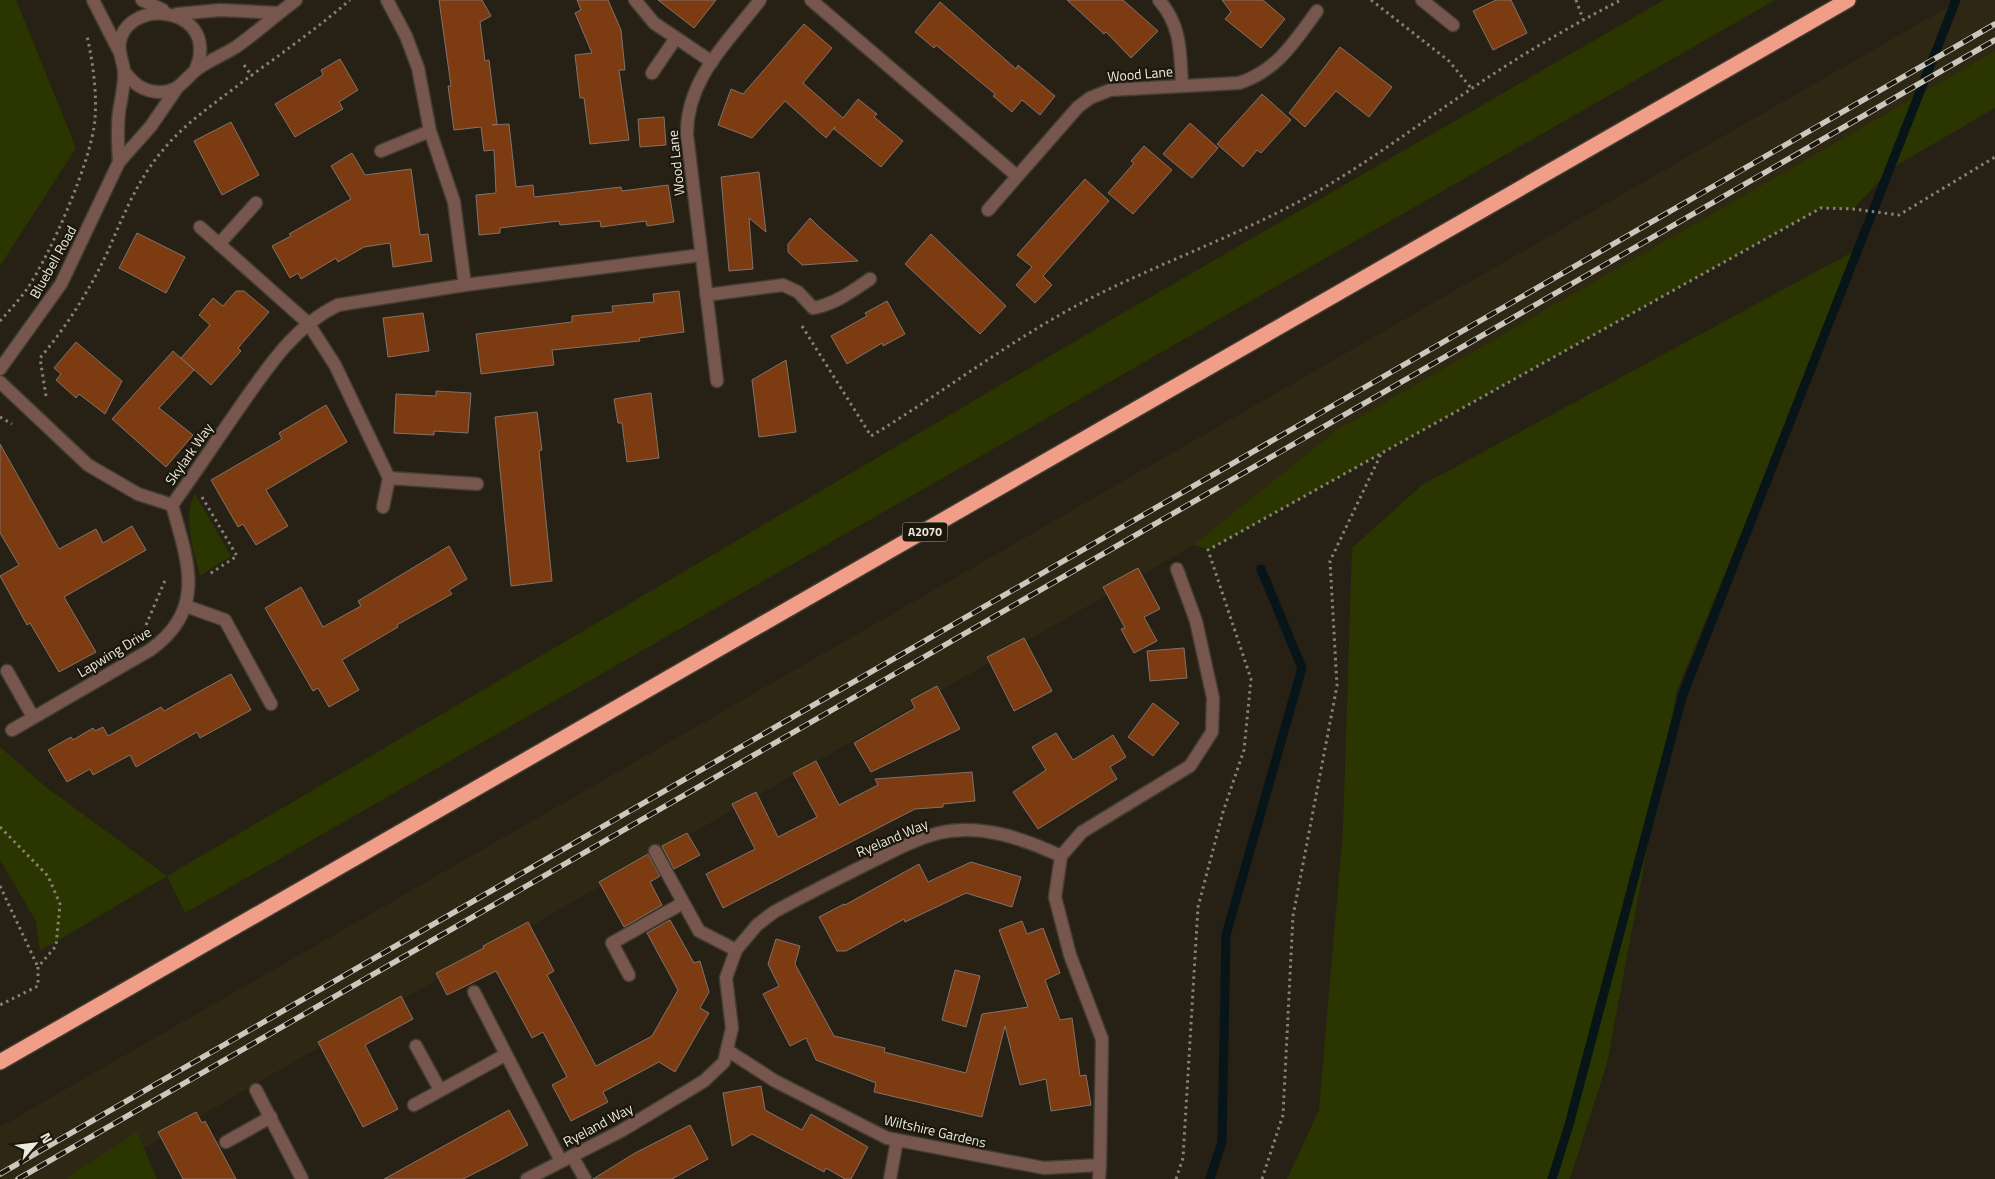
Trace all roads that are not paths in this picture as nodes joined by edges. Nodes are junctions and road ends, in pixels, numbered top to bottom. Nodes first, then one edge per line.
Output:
1 (93, 0) edge
2 (142, 0) edge
3 (296, 0) edge
4 (387, 0) edge
5 (635, 0) edge
6 (760, 0) edge
7 (811, 0) edge
8 (1159, 0) edge
9 (1422, 0) edge
10 (1848, 0) edge
11 (163, 10) junction
12 (1317, 11) dead end
13 (279, 13) junction
14 (177, 14) junction
15 (1453, 26) dead end
16 (676, 38) junction
17 (119, 50) junction
18 (712, 62) junction
19 (124, 71) junction
20 (195, 71) junction
21 (652, 73) dead end
22 (1182, 86) junction
23 (177, 88) junction
24 (430, 131) junction
25 (381, 151) dead end
26 (118, 162) junction
27 (1017, 176) junction
28 (256, 202) dead end
29 (988, 210) dead end
30 (200, 227) dead end
31 (220, 244) junction
32 (701, 255) junction
33 (870, 279) dead end
34 (465, 285) junction
35 (706, 294) junction
36 (308, 323) junction
37 (0, 369) edge
38 (717, 381) dead end
39 (0, 382) edge
40 (389, 478) junction
41 (477, 484) dead end
42 (172, 505) junction
43 (383, 506) dead end
44 (1177, 569) dead end
45 (186, 606) junction
46 (7, 671) dead end
47 (271, 704) dead end
48 (33, 717) junction
49 (12, 730) dead end
50 (655, 851) dead end
51 (1062, 856) junction
52 (683, 903) junction
53 (736, 950) junction
54 (629, 975) dead end
55 (474, 992) dead end
56 (416, 1046) dead end
57 (727, 1050) junction
58 (505, 1055) junction
59 (0, 1062) edge
60 (256, 1090) dead end
61 (440, 1090) junction
62 (414, 1105) dead end
63 (271, 1117) junction
64 (897, 1140) junction
65 (226, 1142) dead end
66 (566, 1158) junction
67 (1100, 1165) junction
68 (302, 1179) edge
69 (527, 1179) edge
70 (585, 1179) edge
71 (890, 1179) edge
72 (1099, 1179) edge

1 - 17 street, Bluebell Road
2 - 11 street
3 - 13 street, Bluebell Road
4 - 24 street
5 - 16 street
6 - 18 street, Wood Lane
7 - 27 street
8 - 22 street, Wood Lane
9 - 15 street
10 - 59 highway, A2070
11 - 14 street
11 - 17 street
12 - 22 street, Wood Lane
13 - 14 street
13 - 20 street, Bluebell Road
14 - 20 street
16 - 18 street
16 - 21 street
17 - 19 street, Bluebell Road
18 - 32 street, Wood Lane
19 - 23 street
19 - 26 street, Bluebell Road
20 - 23 street, Bluebell Road
22 - 27 street, Wood Lane
23 - 26 street, Bluebell Road
24 - 25 street
24 - 34 street
26 - 37 street, Bluebell Road
27 - 29 street, Wood Lane
28 - 31 street
30 - 31 street
31 - 36 street
32 - 34 street
32 - 35 street, Wood Lane
33 - 35 street
34 - 36 street
35 - 38 street, Wood Lane
36 - 40 street
36 - 42 street, Skylark Way
39 - 42 street, Skylark Way
40 - 41 street
40 - 43 street
42 - 45 street, Lapwing Drive
44 - 51 street
45 - 47 street
45 - 48 street, Lapwing Drive
46 - 48 street
48 - 49 street, Lapwing Drive
50 - 52 street
51 - 53 street, Ryeland Way
51 - 67 street
52 - 53 street
52 - 54 street
53 - 57 street, Ryeland Way
55 - 58 street
56 - 61 street
57 - 64 street, Wiltshire Gardens
57 - 66 street, Ryeland Way
58 - 61 street
58 - 66 street
60 - 63 street
61 - 62 street
63 - 65 street
63 - 68 street
64 - 67 street, Wiltshire Gardens
64 - 71 street
66 - 69 street, Ryeland Way
66 - 70 street
67 - 72 street

